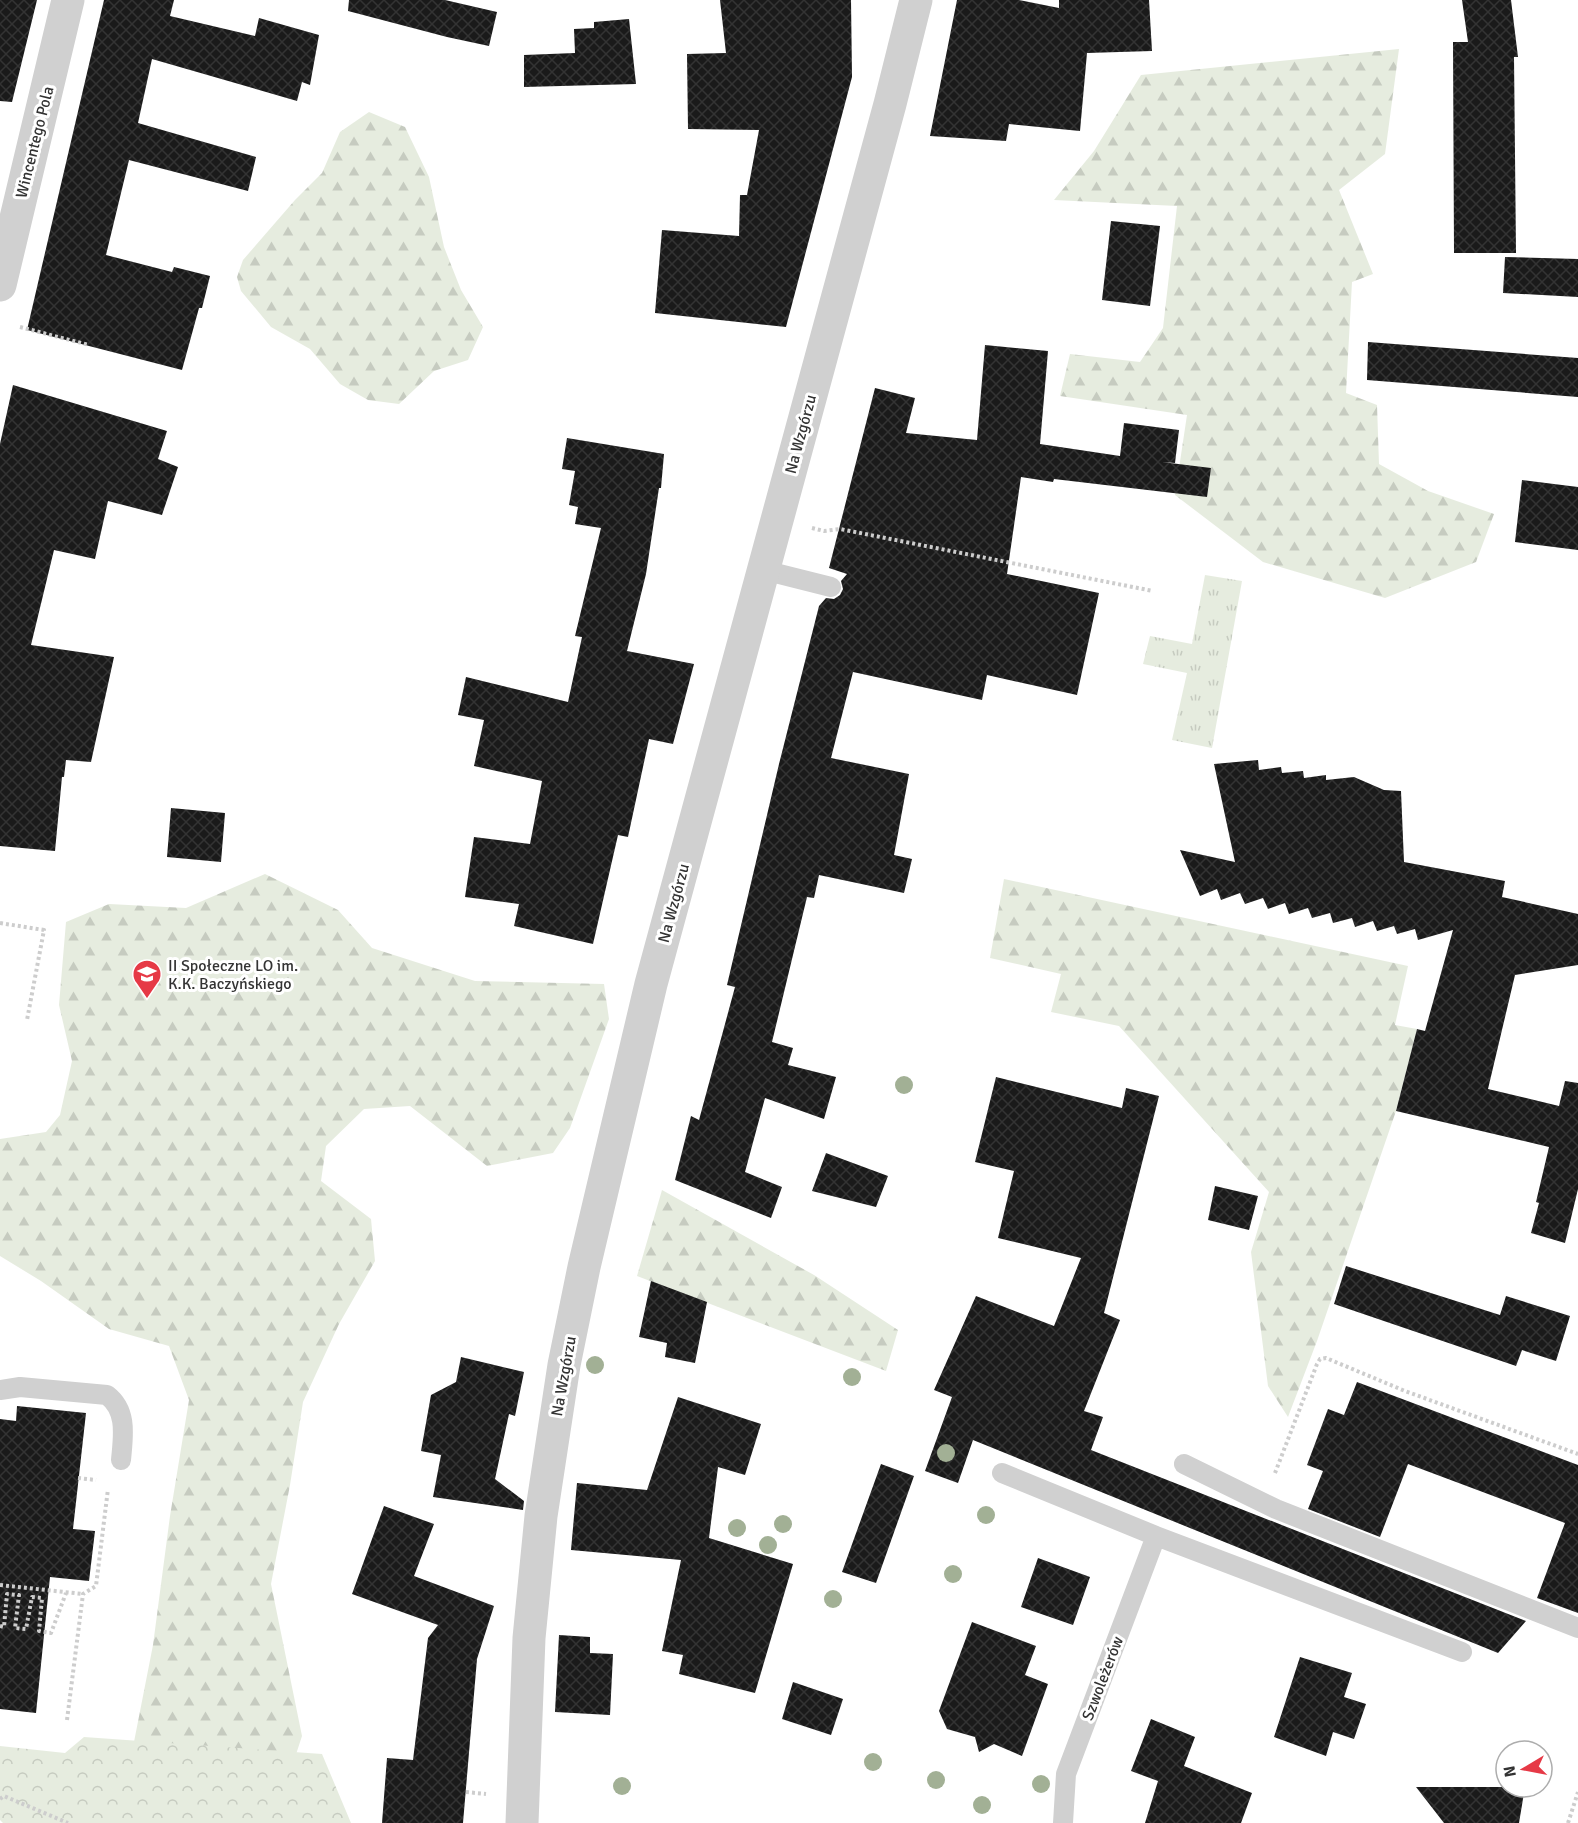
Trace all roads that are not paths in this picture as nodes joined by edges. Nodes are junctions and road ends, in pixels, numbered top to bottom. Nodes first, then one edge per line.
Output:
1 (68, 0) edge
2 (916, 0) edge
3 (11, 192) edge
4 (0, 285) edge
5 (763, 570) junction
6 (831, 587) dead end
7 (0, 1390) edge
8 (121, 1460) road end
9 (1184, 1464) dead end
10 (1002, 1473) dead end
11 (1156, 1536) junction
12 (1578, 1628) edge
13 (1462, 1652) dead end
14 (522, 1823) edge
15 (1063, 1823) edge

1 - 3 street, Wincentego Pola
2 - 5 street, Na Wzgórzu
3 - 4 street, Wincentego Pola
5 - 6 lane
5 - 14 street, Na Wzgórzu
7 - 8 lane
9 - 12 lane
10 - 11 lane
11 - 13 lane
11 - 15 lane, Szwoleżerów

